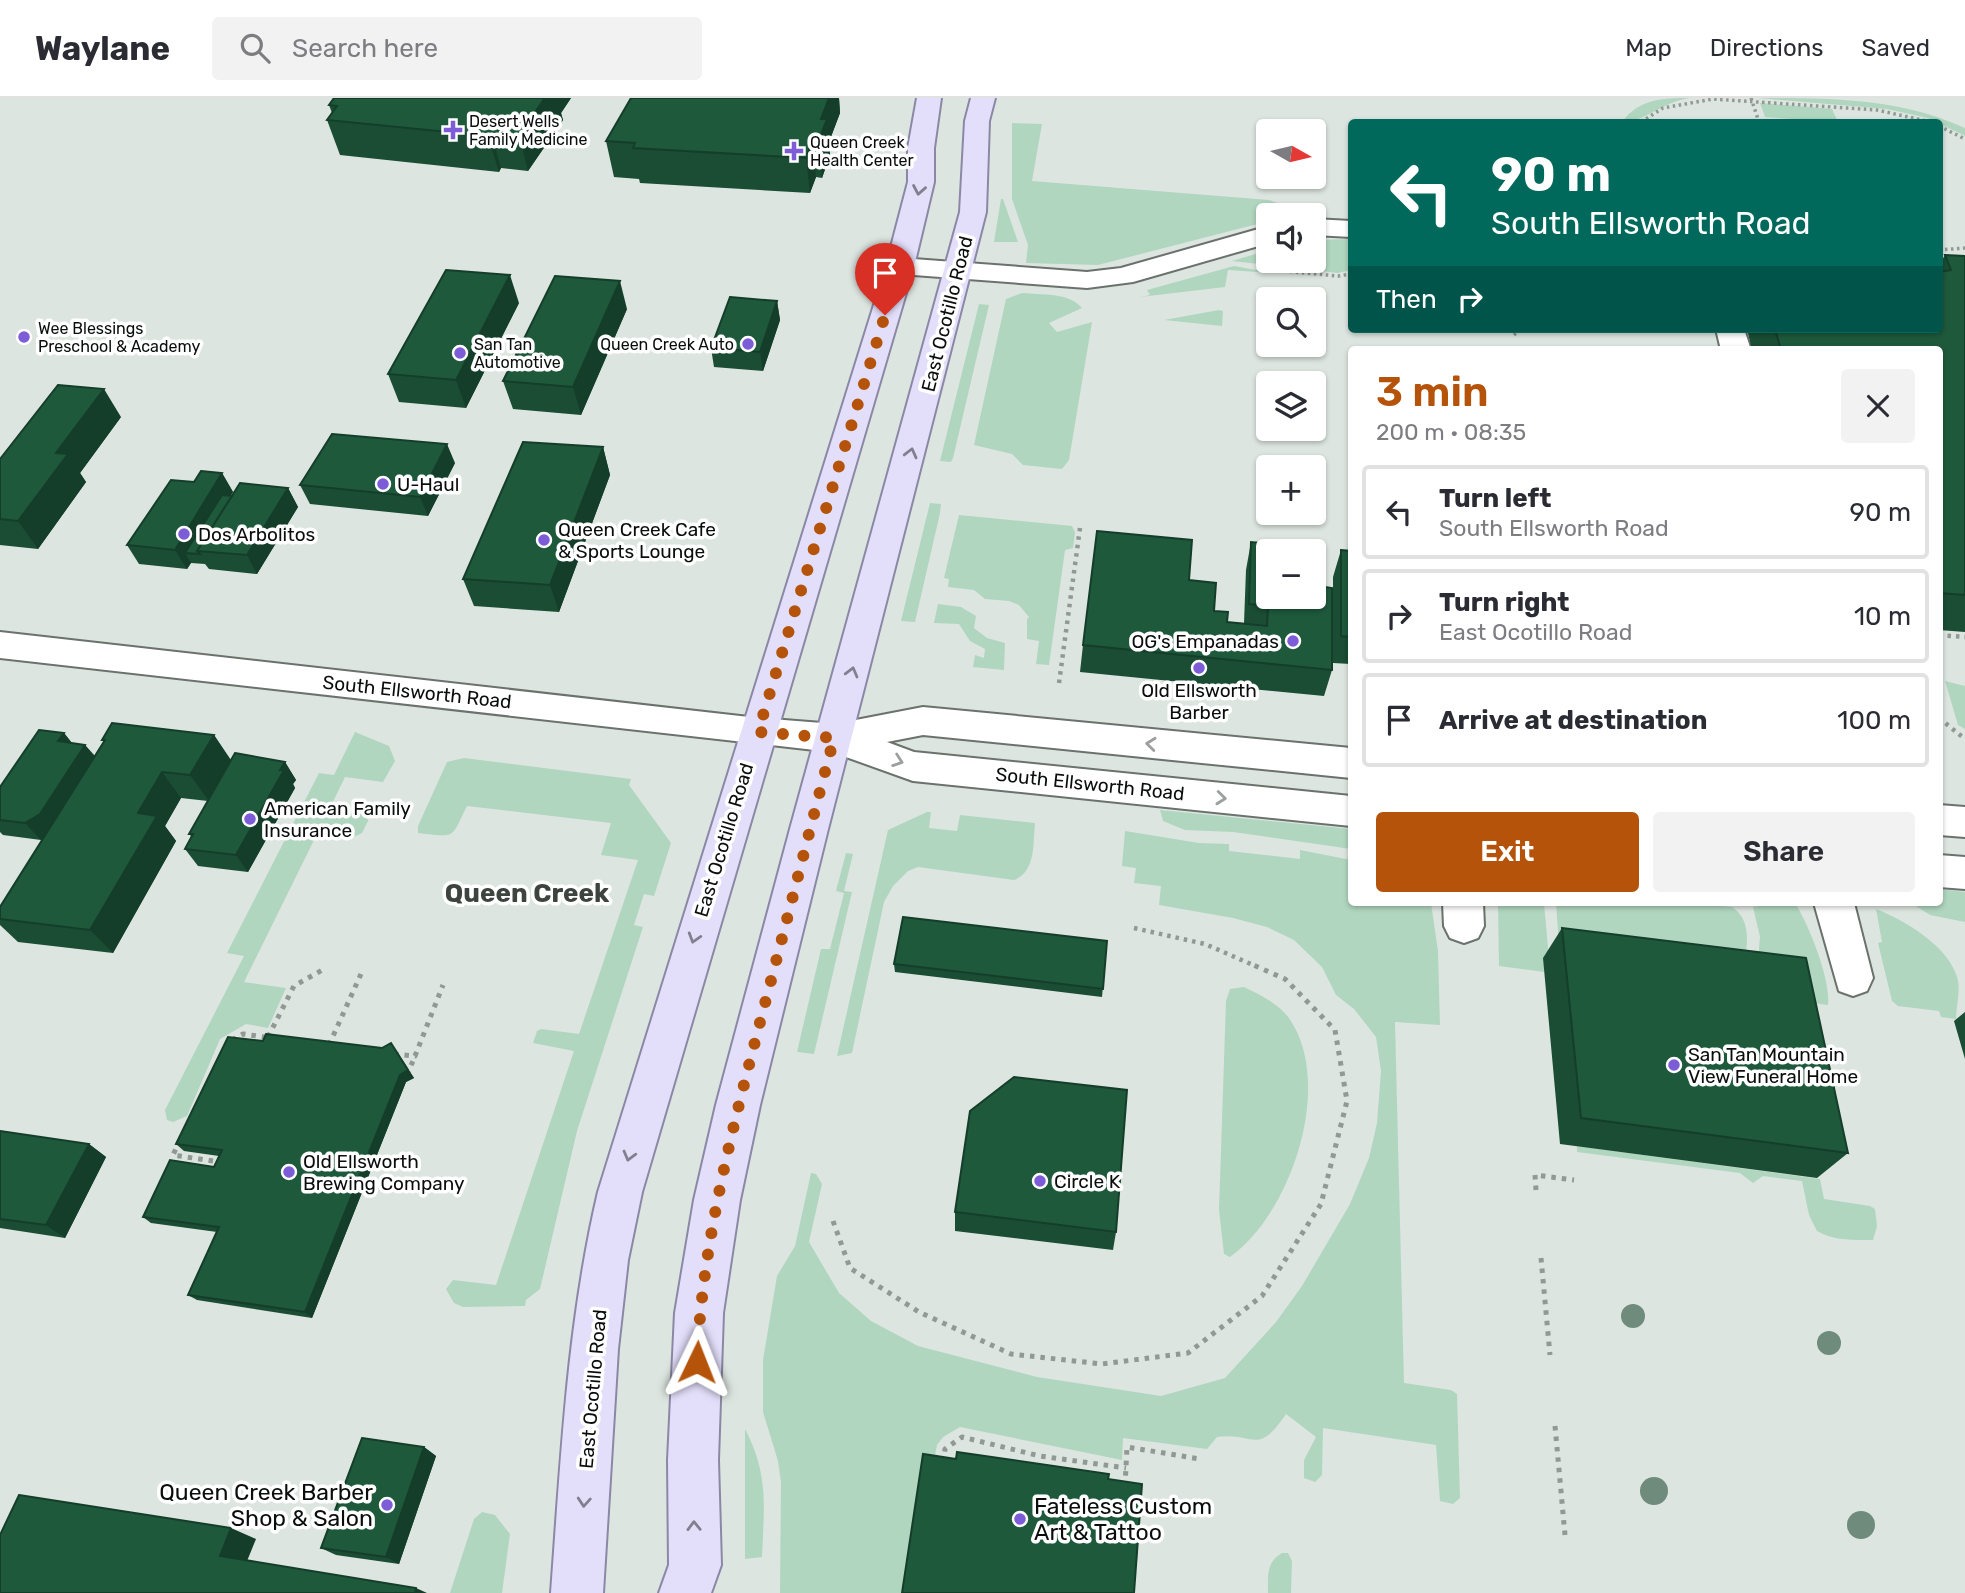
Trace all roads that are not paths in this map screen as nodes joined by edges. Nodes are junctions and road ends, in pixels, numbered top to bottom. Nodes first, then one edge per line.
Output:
1 (929, 98) edge
2 (983, 98) edge
3 (1326, 228) edge
4 (1348, 229) edge
5 (1256, 238) edge
6 (900, 266) junction
7 (958, 270) junction
8 (0, 645) edge
9 (758, 732) junction
10 (834, 738) junction
11 (1348, 764) edge
12 (1348, 811) edge
13 (1943, 820) edge
14 (1965, 822) edge
15 (1943, 871) edge
16 (1965, 873) edge
17 (1835, 906) edge
18 (1853, 978) dead end
19 (578, 1593) edge
20 (685, 1593) edge

1 -> 6 main road, East Ocotillo Road
2 - 7 main road, East Ocotillo Road
3 - 4 street
5 - 7 street
6 - 7 street
6 - 9 main road, East Ocotillo Road
10 -> 7 main road, East Ocotillo Road
8 - 9 street, South Ellsworth Road
9 - 10 street, South Ellsworth Road
9 -> 19 main road, East Ocotillo Road
11 -> 10 street, South Ellsworth Road
10 -> 12 street, South Ellsworth Road
20 -> 10 main road, East Ocotillo Road
13 - 14 street
15 - 16 street
17 - 18 street

